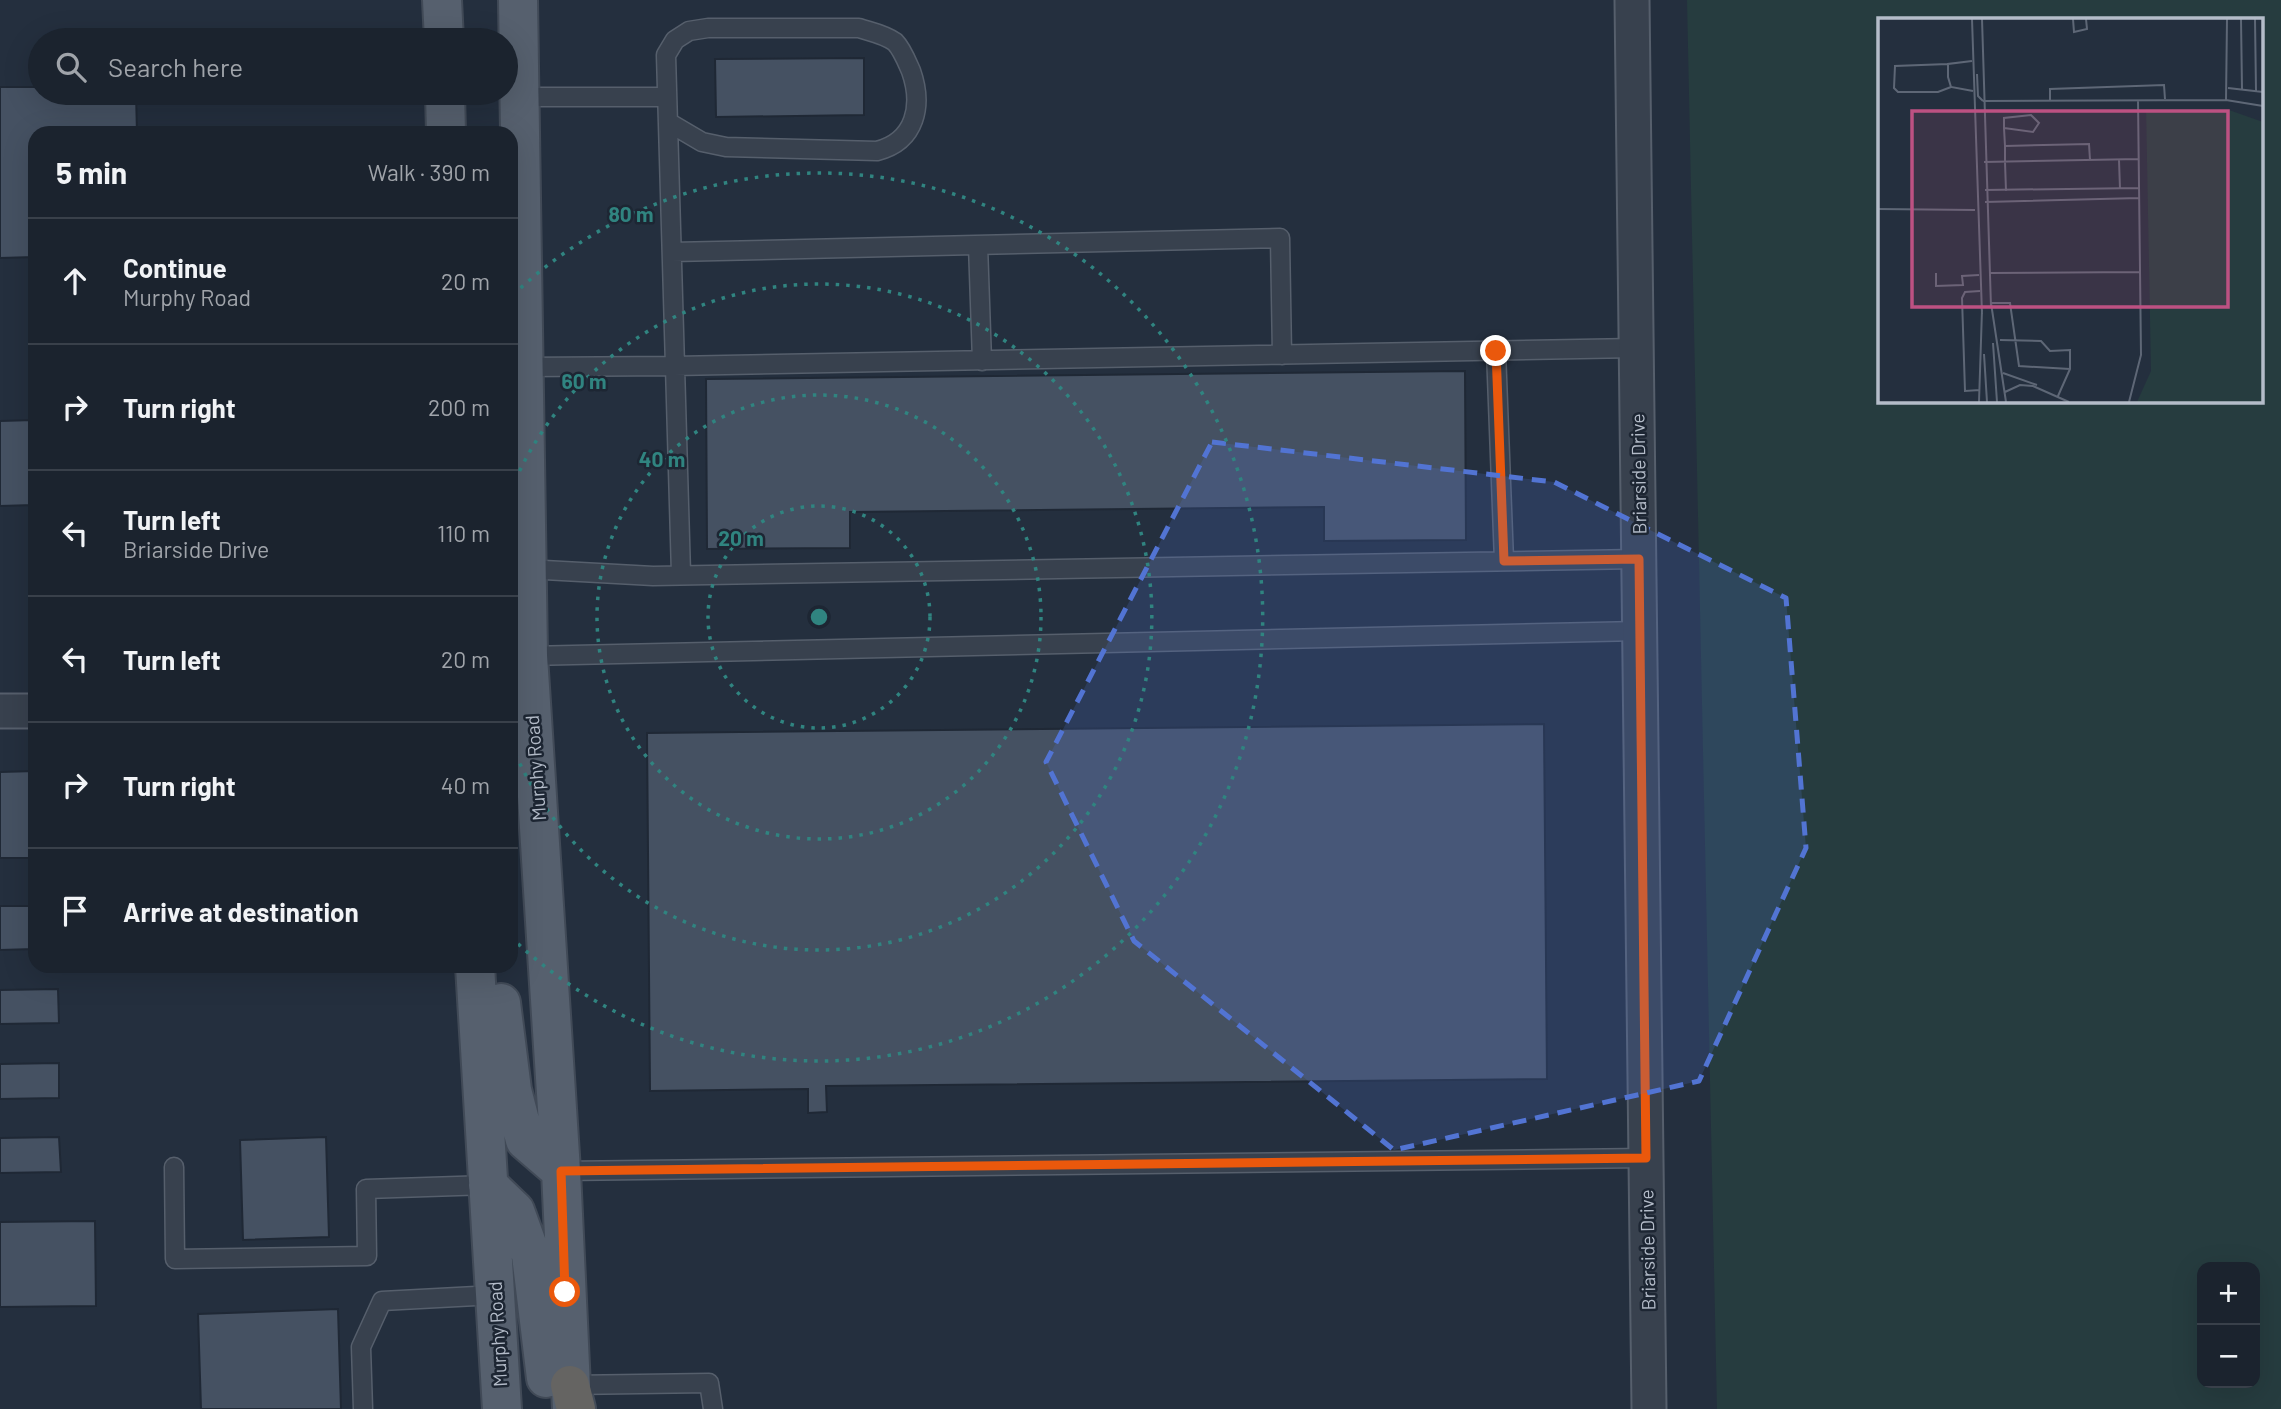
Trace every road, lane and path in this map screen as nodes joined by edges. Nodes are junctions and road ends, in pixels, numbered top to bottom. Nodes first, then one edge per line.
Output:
1 (442, 0) edge
2 (518, 0) edge
3 (1632, 0) edge
4 (443, 28) edge
5 (520, 97) junction
6 (667, 97) junction
7 (668, 122) junction
8 (978, 245) junction
9 (672, 252) junction
10 (1636, 348) junction
11 (1496, 351) junction
12 (1282, 355) junction
13 (518, 358) edge
14 (982, 361) junction
15 (674, 366) junction
16 (1639, 559) junction
17 (1504, 561) junction
18 (526, 569) junction
19 (681, 574) junction
20 (518, 629) edge
21 (1640, 631) junction
22 (528, 656) junction
23 (0, 711) edge
24 (28, 711) edge
25 (475, 973) edge
26 (497, 973) edge
27 (1646, 1158) junction
28 (174, 1167) dead end
29 (561, 1171) junction
30 (488, 1185) junction
31 (495, 1295) junction
32 (568, 1403) edge
33 (363, 1409) edge
34 (502, 1409) edge
35 (713, 1409) edge
36 (1649, 1409) edge

1 - 4 main road
2 - 5 main road, Murphy Road
3 - 10 street, Briarside Drive
5 - 6 lane
5 - 13 main road, Murphy Road
6 - 7 lane
6 - 7 lane
7 - 9 lane
8 - 9 lane
8 - 12 lane
8 - 14 lane
9 - 15 lane
10 - 11 lane
10 - 16 street, Briarside Drive
11 - 12 lane
11 - 17 lane
12 - 14 lane
13 - 15 lane
13 - 18 main road, Murphy Road
14 - 15 lane
15 - 19 lane
16 - 17 lane
16 - 21 street, Briarside Drive
17 - 19 lane
18 - 19 lane
18 - 22 main road, Murphy Road
20 - 22 main road
21 - 22 lane
21 - 27 street, Briarside Drive
22 - 29 main road, Murphy Road
23 - 24 street
25 - 30 main road, Murphy Road
26 - 29 main road
27 - 29 lane
27 - 36 street, Briarside Drive
28 - 30 lane
29 - 32 main road, Murphy Road
30 - 31 main road, Murphy Road
30 - 32 main road
31 - 33 lane
31 - 34 main road, Murphy Road
32 - 35 lane

